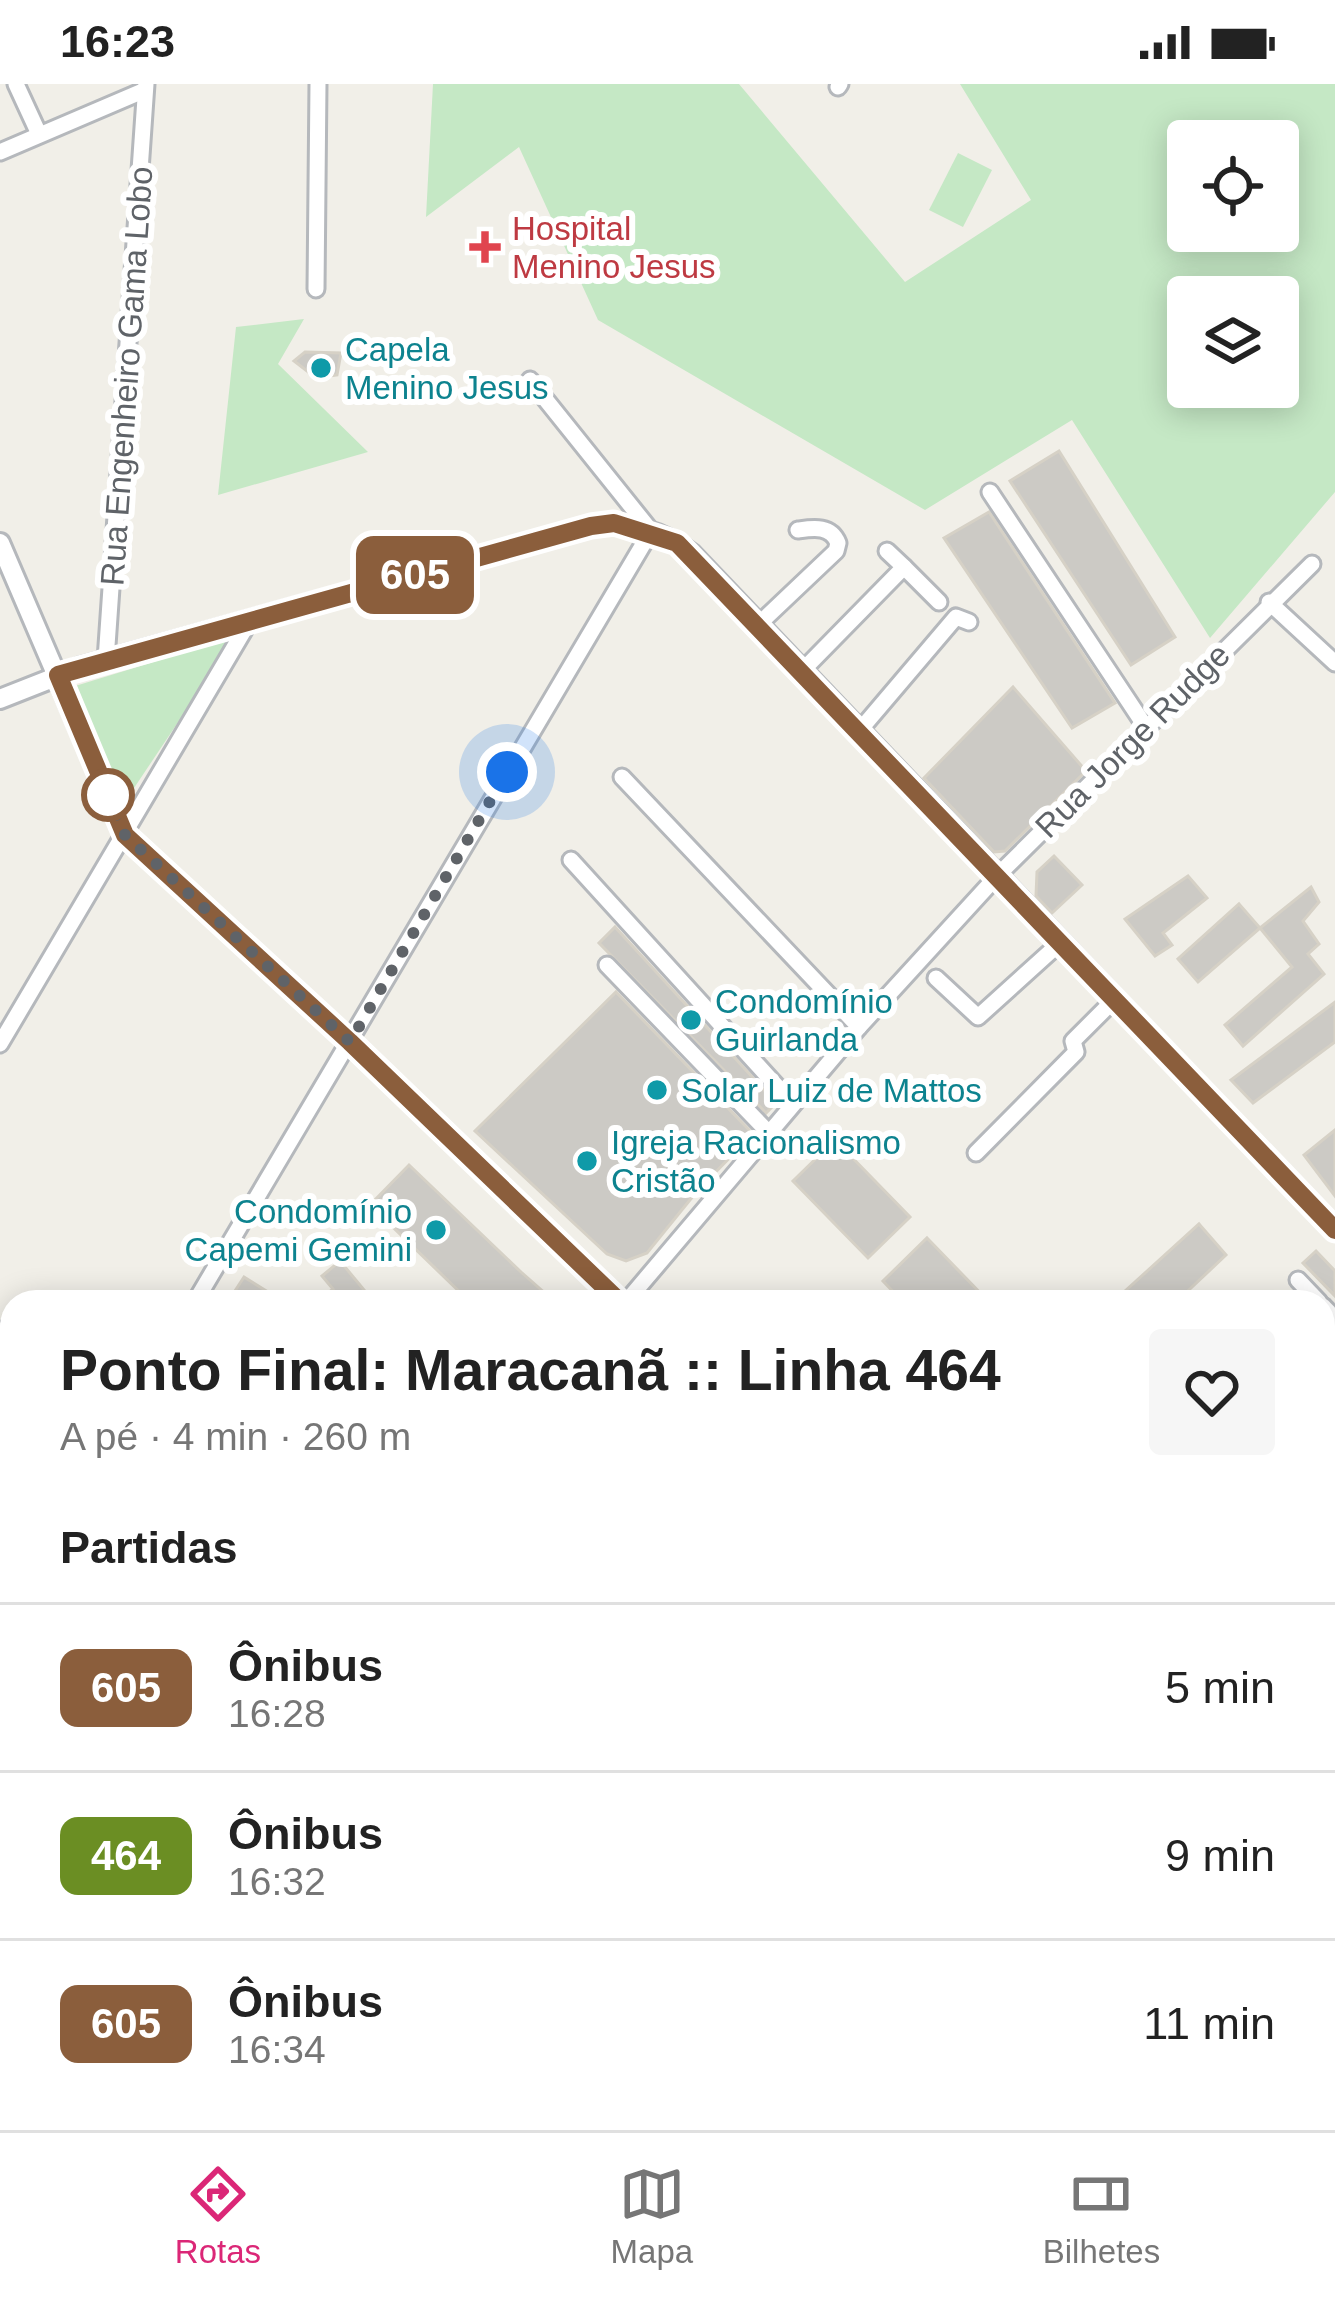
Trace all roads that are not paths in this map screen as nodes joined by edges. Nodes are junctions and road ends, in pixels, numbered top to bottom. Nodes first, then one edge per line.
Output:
1 (16, 84) edge
2 (318, 84) edge
3 (146, 87) edge
4 (39, 134) junction
5 (0, 152) edge
6 (316, 289) dead end
7 (530, 380) dead end
8 (990, 493) dead end
9 (798, 530) dead end
10 (651, 531) junction
11 (0, 542) edge
12 (886, 550) dead end
13 (1312, 564) dead end
14 (904, 568) junction
15 (939, 602) dead end
16 (1268, 602) junction
17 (249, 622) junction
18 (969, 622) dead end
19 (759, 624) junction
20 (106, 661) junction
21 (1335, 663) edge
22 (802, 670) junction
23 (58, 675) junction
24 (0, 699) edge
25 (1145, 726) junction
26 (860, 730) junction
27 (622, 777) dead end
28 (125, 835) junction
29 (571, 860) dead end
30 (998, 875) junction
31 (1061, 942) junction
32 (607, 965) dead end
33 (936, 978) dead end
34 (1115, 1000) junction
35 (859, 1028) junction
36 (350, 1042) junction
37 (0, 1044) edge
38 (793, 1104) junction
39 (769, 1133) junction
40 (976, 1153) dead end
41 (1335, 1230) edge
42 (1298, 1280) dead end
43 (203, 1290) edge
44 (610, 1290) edge
45 (633, 1290) edge
46 (1308, 1290) edge

1 - 4 street
2 - 6 street
3 - 4 street
3 - 20 street, Rua Engenheiro Gama Lobo
4 - 5 street
7 - 10 street
8 - 25 street
9 - 19 street
10 - 17 street
10 - 19 street
10 - 36 street
11 - 23 street
12 - 14 street
13 - 16 street, Rua Jorge Rudge
14 - 15 street
14 - 22 street
16 - 21 street
16 - 25 street, Rua Jorge Rudge
17 - 20 street
17 - 28 street
18 - 26 street
19 - 22 street
20 - 23 street
22 - 26 street
23 - 24 street
23 - 28 street
25 - 30 street, Rua Jorge Rudge
26 - 30 street
27 - 35 street
28 - 36 street
28 - 37 street
29 - 38 street
30 - 31 street
30 - 35 street, Rua Jorge Rudge
31 - 33 street
31 - 34 street
32 - 39 street
34 - 40 street
34 - 41 street
35 - 38 street, Rua Jorge Rudge
36 - 43 street
36 - 44 street
38 - 39 street, Rua Jorge Rudge
39 - 45 street, Rua Jorge Rudge
42 - 46 street

